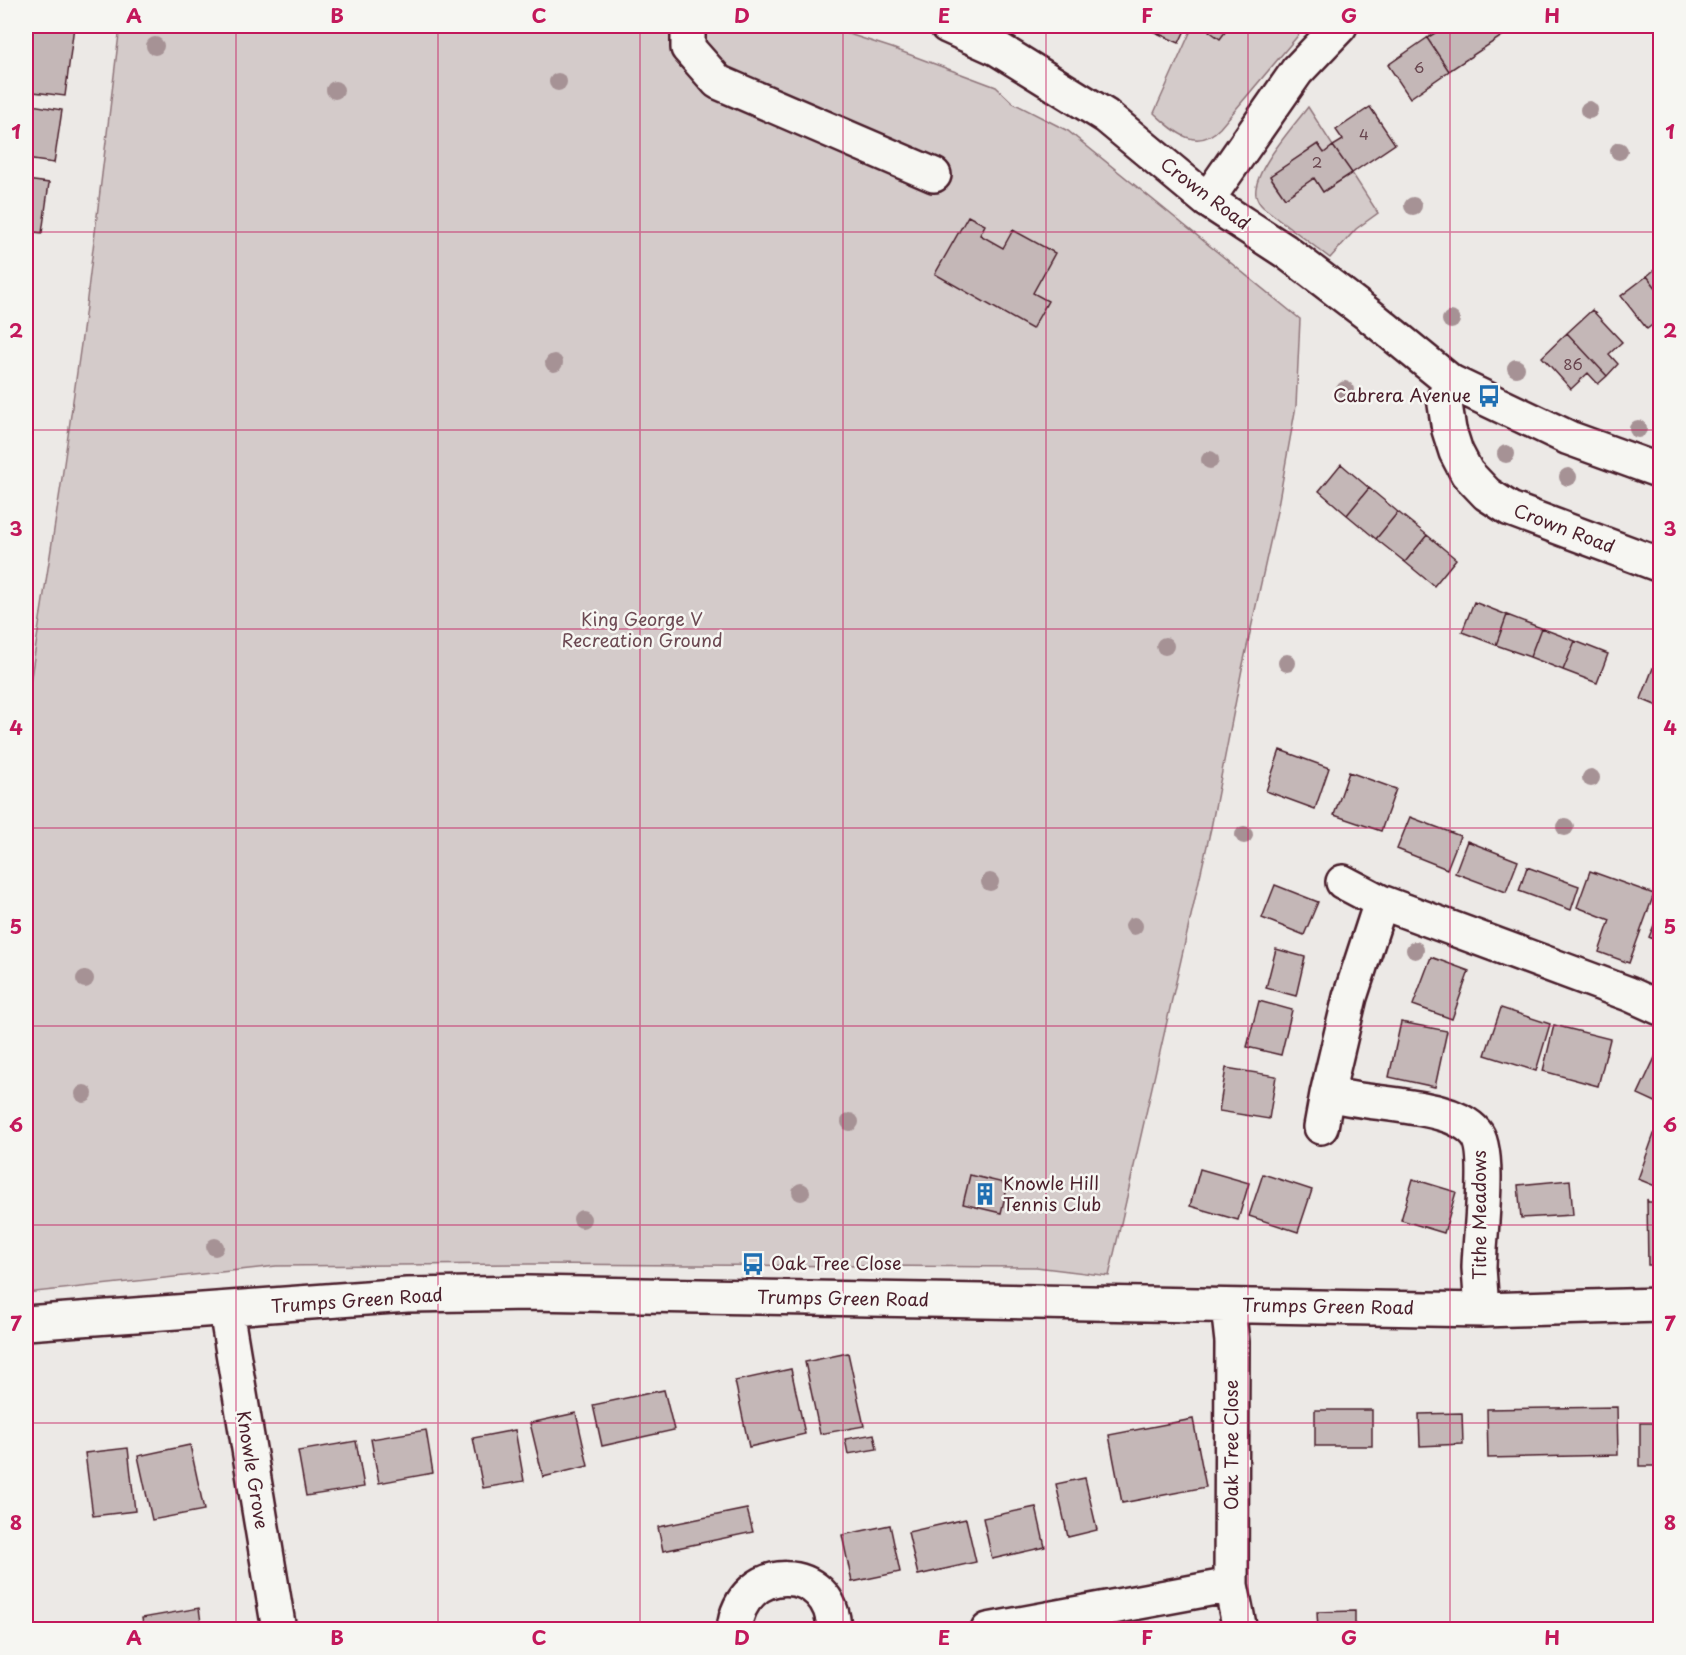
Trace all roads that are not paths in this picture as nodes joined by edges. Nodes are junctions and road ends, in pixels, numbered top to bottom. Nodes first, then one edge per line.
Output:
1 (688, 26) edge
2 (947, 26) edge
3 (1340, 26) edge
4 (934, 175) dead end
5 (1207, 200) junction
6 (1451, 382) junction
7 (1660, 471) edge
8 (1660, 565) edge
9 (1343, 882) dead end
10 (1380, 902) junction
11 (1660, 1008) edge
12 (1327, 1094) junction
13 (1321, 1127) dead end
14 (1660, 1305) edge
15 (1228, 1306) junction
16 (226, 1310) junction
17 (1482, 1310) junction
18 (26, 1323) edge
19 (1231, 1585) junction
20 (279, 1629) edge
21 (734, 1629) edge
22 (834, 1629) edge
23 (988, 1629) edge
24 (1240, 1629) edge

1 - 4 street
2 - 5 street, Crown Road
3 - 5 street
5 - 6 street, Crown Road
6 - 7 street, Crown Road
6 - 8 street, Crown Road
9 - 10 street
10 - 11 street
10 - 12 street
12 - 13 street
12 - 17 street, Tithe Meadows
14 - 17 street, Trumps Green Road
15 - 16 street, Trumps Green Road
15 - 17 street, Trumps Green Road
15 - 19 street, Oak Tree Close
16 - 18 street, Trumps Green Road
16 - 20 street, Knowle Grove
19 - 23 street
19 - 24 street, Oak Tree Close
21 - 22 street

